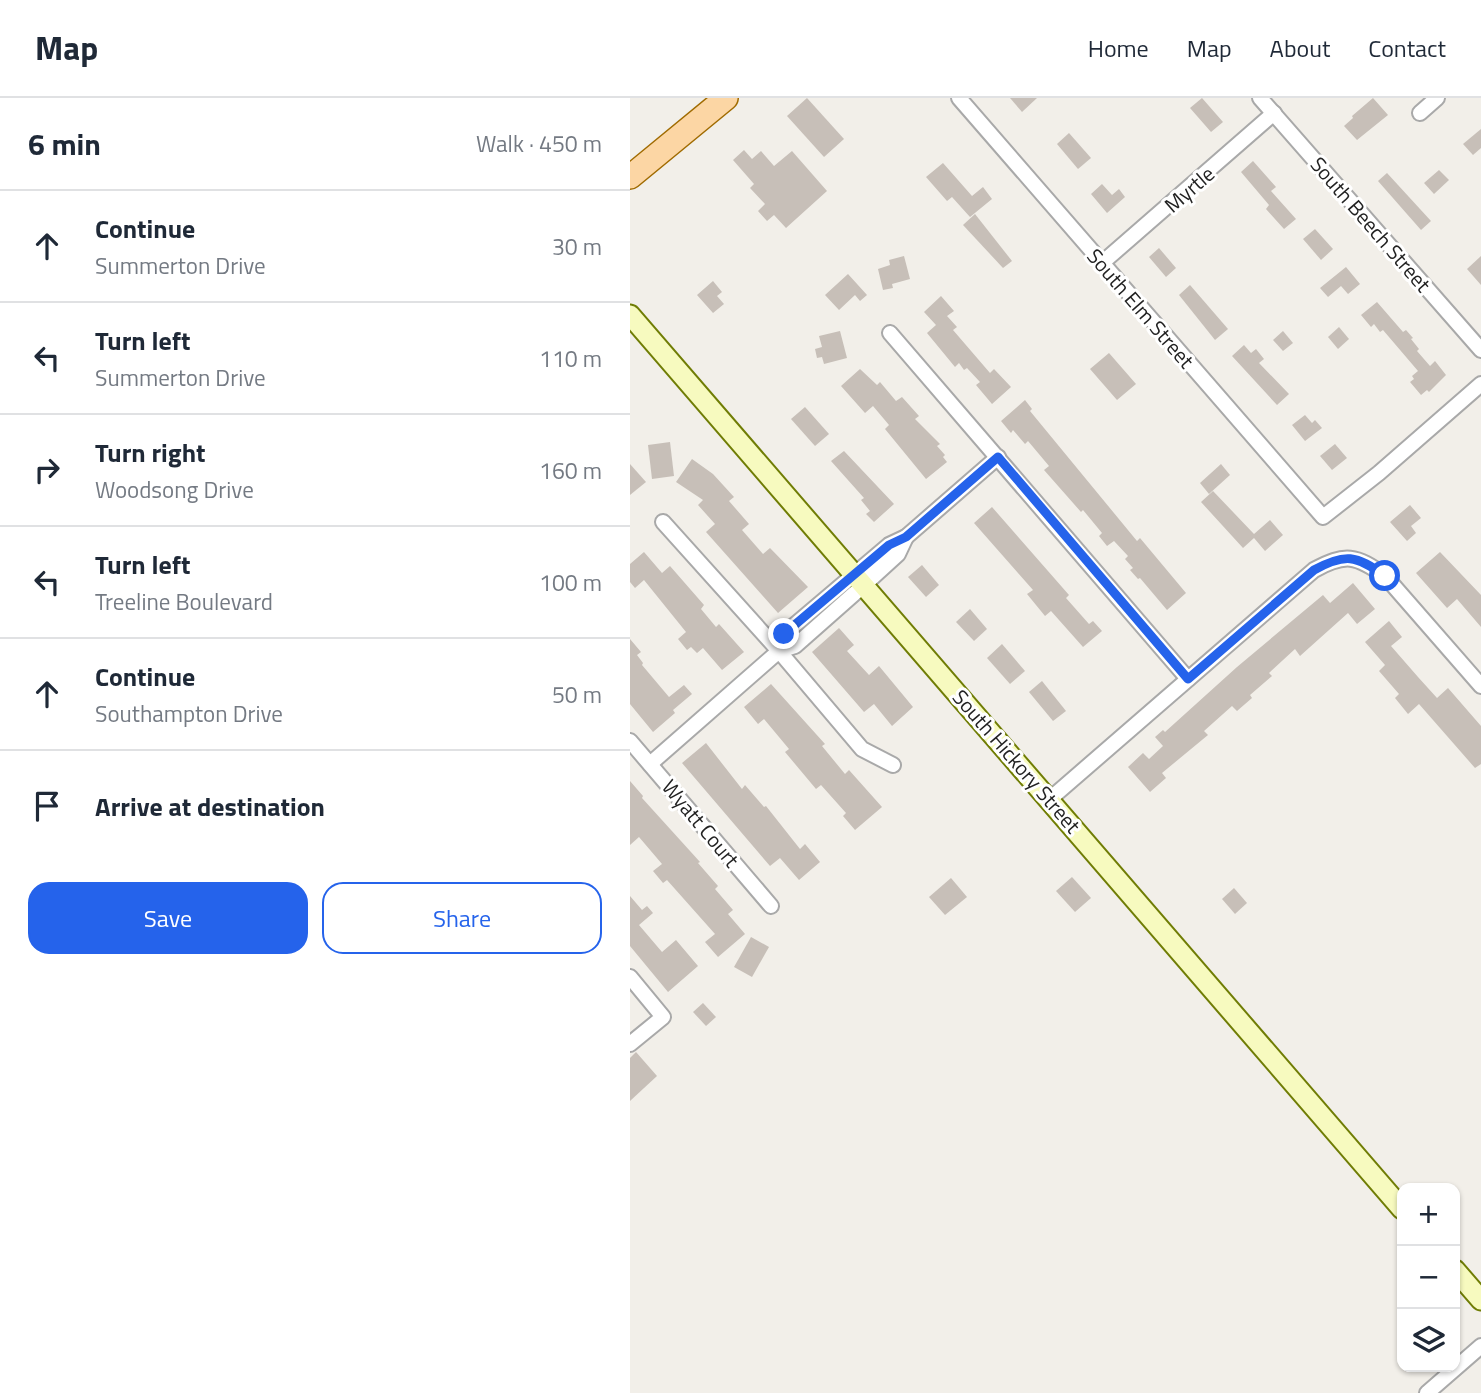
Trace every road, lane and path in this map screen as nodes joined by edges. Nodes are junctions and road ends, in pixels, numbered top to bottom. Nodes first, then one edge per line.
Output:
1 (726, 98) edge
2 (959, 98) edge
3 (1260, 98) edge
4 (1437, 98) edge
5 (1274, 113) junction
6 (1420, 113) dead end
7 (630, 177) edge
8 (1102, 263) junction
9 (630, 315) edge
10 (891, 333) dead end
11 (1481, 350) edge
12 (1481, 384) edge
13 (998, 457) junction
14 (663, 522) dead end
15 (859, 579) junction
16 (779, 651) junction
17 (1188, 679) junction
18 (1481, 686) edge
19 (630, 741) edge
20 (650, 764) junction
21 (893, 765) dead end
22 (1050, 799) junction
23 (771, 905) dead end
24 (630, 977) edge
25 (630, 1044) edge
26 (1397, 1203) edge
27 (1460, 1276) edge
28 (1481, 1300) edge
29 (1481, 1346) edge
30 (1427, 1393) edge

1 - 7 main road
2 - 8 street, South Elm Street
3 - 5 street, South Beech Street
4 - 6 street
5 - 8 street, Myrtle
5 - 11 street, South Beech Street
8 - 12 street, South Elm Street
9 - 15 street, South Hickory Street
10 - 13 street
13 - 15 street
13 - 17 street
14 - 16 street
15 - 16 street
15 - 22 street, South Hickory Street
16 - 20 street
16 - 21 street
17 - 18 street
17 - 22 street
19 - 20 street, Wyatt Court
20 - 23 street, Wyatt Court
22 - 26 street, South Hickory Street
24 - 25 street
27 - 28 street
29 - 30 street

